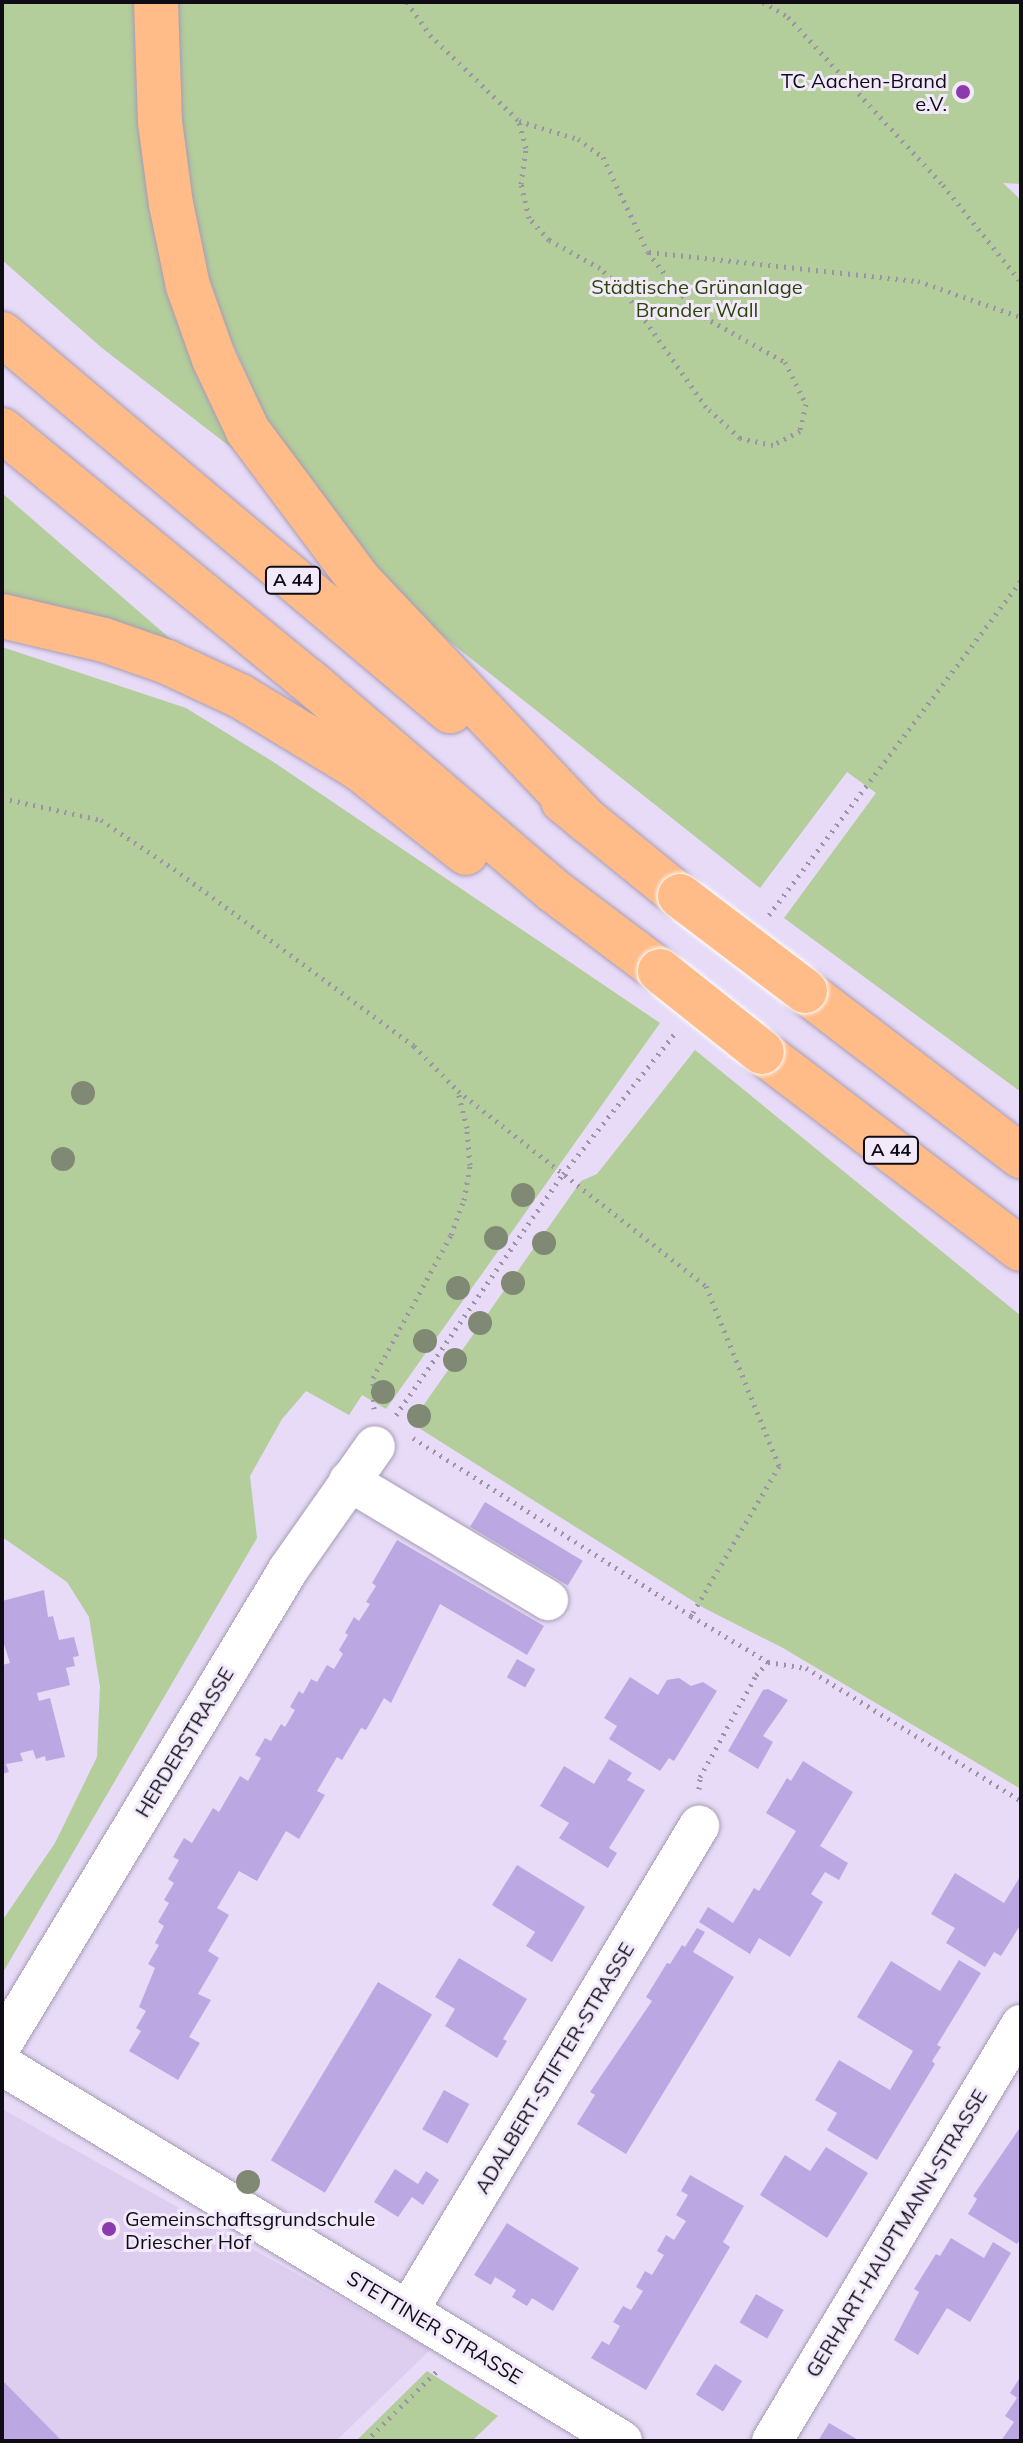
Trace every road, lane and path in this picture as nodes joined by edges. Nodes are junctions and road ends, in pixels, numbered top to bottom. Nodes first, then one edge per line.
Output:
1 (156, 2) edge
2 (407, 2) edge
3 (763, 2) edge
4 (519, 121) junction
5 (648, 252) junction
6 (1021, 282) edge
7 (1021, 317) edge
8 (2, 334) edge
9 (2, 430) edge
10 (2, 616) edge
11 (2, 798) edge
12 (587, 821) junction
13 (554, 891) junction
14 (458, 1091) junction
15 (1021, 1156) edge
16 (1021, 1249) edge
17 (387, 1432) junction
18 (349, 1481) junction
19 (548, 1600) dead end
20 (691, 1616) junction
21 (768, 1662) junction
22 (1021, 1801) edge
23 (699, 1826) joint
24 (1021, 2025) edge
25 (2, 2044) edge
26 (2, 2065) edge
27 (408, 2311) junction
28 (464, 2345) junction
29 (366, 2441) edge
30 (622, 2441) edge
31 (772, 2441) edge

1 - 12 highway
2 - 4 path
3 - 6 path
4 - 5 path
4 - 5 path
5 - 7 path
8 - 12 highway, A 44
9 - 13 highway, A 44
10 - 13 highway
11 - 14 path
12 - 15 highway, A 44, bridge
13 - 16 highway, A 44, bridge
14 - 17 path
14 - 20 path
17 - 18 street, HERDERSTRASSE
17 - 20 path
18 - 19 street
18 - 25 street, HERDERSTRASSE
20 - 21 path
21 - 22 path
21 - 23 path
23 - 27 street, ADALBERT-STIFTER-STRASSE
24 - 31 street, GERHART-HAUPTMANN-STRASSE
26 - 27 street, STETTINER STRASSE
27 - 28 street, STETTINER STRASSE
28 - 29 path
28 - 30 street, STETTINER STRASSE

